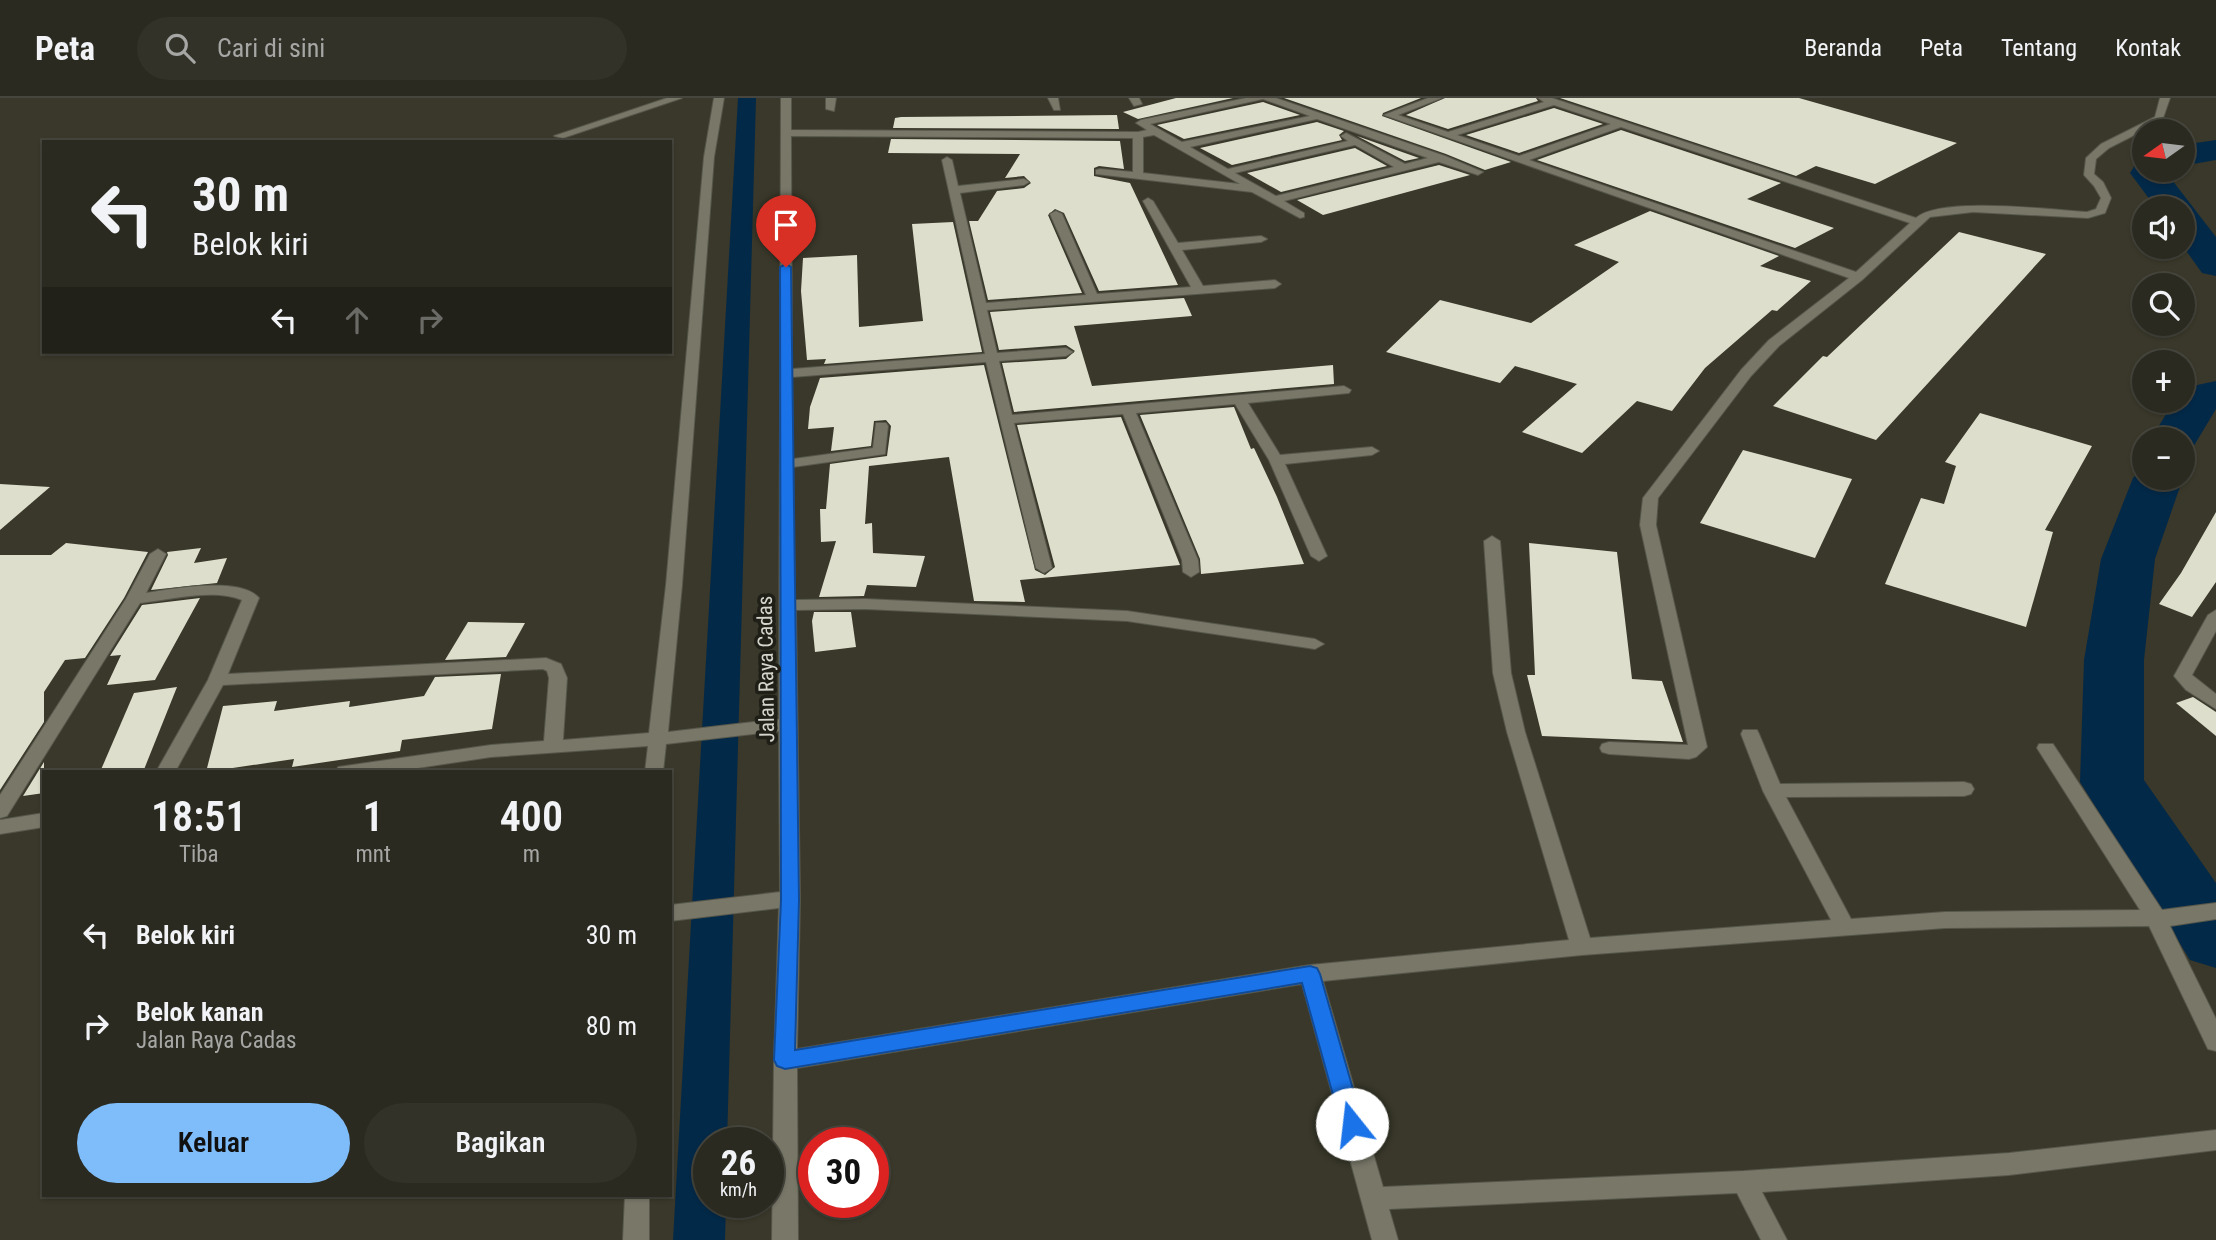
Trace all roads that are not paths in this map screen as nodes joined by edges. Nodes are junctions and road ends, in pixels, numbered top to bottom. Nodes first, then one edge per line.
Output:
1 (677, 98) edge
2 (719, 98) edge
3 (786, 98) edge
4 (1259, 98) edge
5 (1267, 98) edge
6 (1437, 98) edge
7 (2165, 98) edge
8 (1548, 100) edge
9 (1292, 107) junction
10 (1312, 118) junction
11 (1623, 123) junction
12 (1154, 131) junction
13 (786, 133) junction
14 (1138, 135) junction
15 (1448, 135) junction
16 (559, 136) dead end
17 (1356, 142) junction
18 (1179, 146) junction
19 (1441, 158) junction
20 (1521, 159) junction
21 (947, 160) dead end
22 (1404, 169) junction
23 (1100, 172) dead end
24 (1227, 172) junction
25 (1478, 172) dead end
26 (1138, 176) junction
27 (1024, 182) dead end
28 (954, 190) junction
29 (1257, 190) junction
30 (1275, 200) junction
31 (1148, 201) dead end
32 (1056, 214) dead end
33 (1300, 215) dead end
34 (1917, 222) junction
35 (1261, 239) dead end
36 (1174, 247) junction
37 (1858, 277) junction
38 (1275, 284) dead end
39 (1199, 290) junction
40 (1093, 298) junction
41 (981, 307) junction
42 (1066, 352) dead end
43 (993, 359) junction
44 (785, 374) junction
45 (1344, 390) dead end
46 (1240, 401) junction
47 (1128, 410) junction
48 (1006, 420) junction
49 (881, 426) dead end
50 (1372, 451) dead end
51 (1276, 460) junction
52 (786, 464) junction
53 (1492, 541) dead end
54 (158, 554) dead end
55 (1319, 556) dead end
56 (1044, 568) dead end
57 (1191, 572) dead end
58 (134, 599) junction
59 (788, 605) junction
60 (2216, 615) edge
61 (1315, 644) dead end
62 (217, 680) junction
63 (2216, 703) edge
64 (783, 724) junction
65 (1750, 734) dead end
66 (660, 738) junction
67 (553, 747) junction
68 (1609, 748) dead end
69 (2046, 748) dead end
70 (166, 770) edge
71 (359, 770) edge
72 (654, 770) edge
73 (1964, 789) dead end
74 (1773, 791) junction
75 (0, 811) edge
76 (42, 820) edge
77 (0, 827) edge
78 (781, 900) junction
79 (2216, 911) edge
80 (672, 913) edge
81 (2165, 918) junction
82 (1845, 927) junction
83 (1582, 947) junction
84 (1310, 974) junction
85 (2216, 1041) edge
86 (785, 1060) junction
87 (2216, 1140) edge
88 (1744, 1182) junction
89 (637, 1197) edge
90 (1373, 1199) junction
91 (636, 1240) edge
92 (785, 1240) edge
93 (1385, 1240) edge
94 (1774, 1240) edge

1 - 16 street
2 - 66 street
3 - 13 street, Jalan Raya Cadas
4 - 12 street
5 - 9 street
6 - 15 street
7 - 34 street
8 - 11 street
8 - 15 street
9 - 10 street
9 - 19 street
10 - 17 street
10 - 18 street
11 - 20 street
11 - 34 street
12 - 14 street
12 - 18 street
13 - 14 street
13 - 44 street, Jalan Raya Cadas
14 - 26 street
15 - 20 street
17 - 22 street
17 - 24 street
18 - 24 street
19 - 22 street
19 - 25 street
20 - 37 street
21 - 28 street
22 - 30 street
23 - 26 street
24 - 29 street
26 - 29 street
27 - 28 street
28 - 41 street
29 - 30 street
30 - 33 street
31 - 36 street
32 - 40 street
34 - 37 street
35 - 36 street
36 - 39 street
37 - 68 street
38 - 39 street
39 - 40 street
40 - 41 street
41 - 43 street
42 - 43 street
43 - 44 street
43 - 48 street
44 - 52 street, Jalan Raya Cadas
45 - 46 street
46 - 47 street
46 - 51 street
47 - 48 street
47 - 57 street
48 - 56 street
49 - 52 street
50 - 51 street
51 - 55 street
52 - 59 street, Jalan Raya Cadas
53 - 83 street
54 - 58 street
58 - 62 street
58 - 75 street
59 - 61 street
59 - 64 street, Jalan Raya Cadas
60 - 63 street
62 - 67 street
62 - 70 street
64 - 66 street
64 - 78 street, Jalan Raya Cadas
65 - 74 street
66 - 67 street
66 - 72 street
67 - 71 street
69 - 81 street
73 - 74 street
74 - 82 street
76 - 77 street
78 - 80 street
78 - 86 street, Jalan Raya Cadas
79 - 81 street
81 - 82 street
81 - 85 street
82 - 83 street
83 - 84 street
84 - 86 street
84 - 90 street
86 - 92 street, Jalan Raya Cadas
87 - 88 street
88 - 90 street
88 - 94 street
89 - 91 street
90 - 93 street

